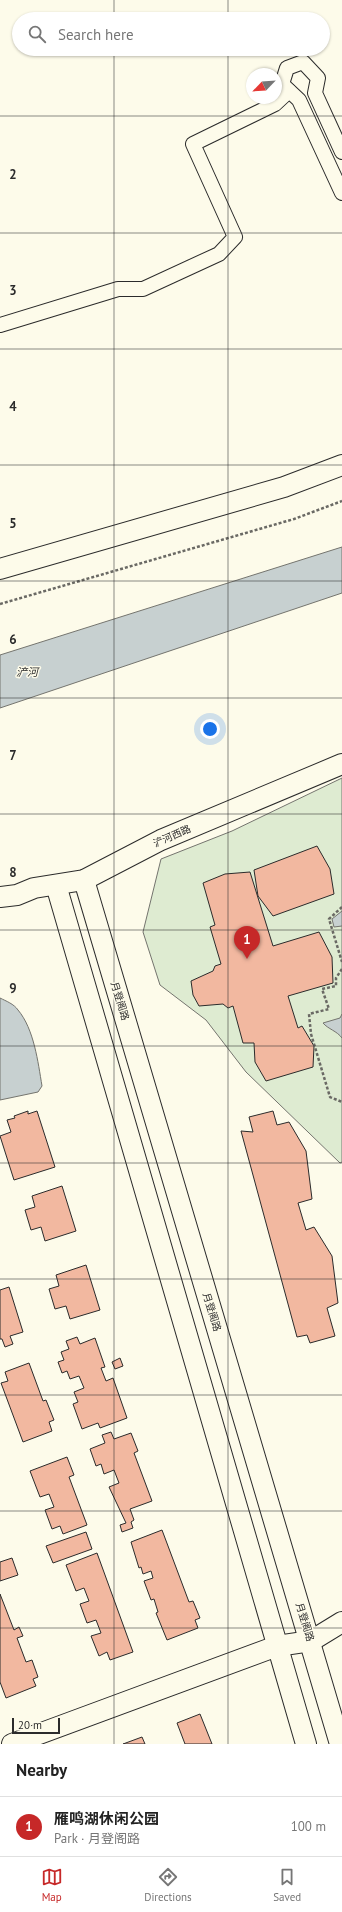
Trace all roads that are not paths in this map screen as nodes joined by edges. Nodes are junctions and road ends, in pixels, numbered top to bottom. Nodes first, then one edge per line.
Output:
1 (289, 91) junction
2 (342, 152) edge
3 (342, 193) edge
4 (0, 325) edge
5 (342, 466) edge
6 (0, 569) edge
7 (342, 764) edge
8 (84, 880) junction
9 (56, 885) junction
10 (0, 897) edge
11 (342, 1622) edge
12 (311, 1641) junction
13 (277, 1646) junction
14 (12, 1744) edge
15 (306, 1744) edge
16 (340, 1744) edge

1 - 2 street
1 - 3 street
1 - 4 street
5 - 6 main road
7 - 8 main road, 浐河西路
8 - 9 main road, 浐河西路
8 - 12 main road, 月登阁路
9 - 10 main road, 浐河西路
9 - 13 main road
11 - 12 main road
12 - 13 main road
12 - 16 main road, 月登阁路
13 - 14 main road
13 - 15 main road

